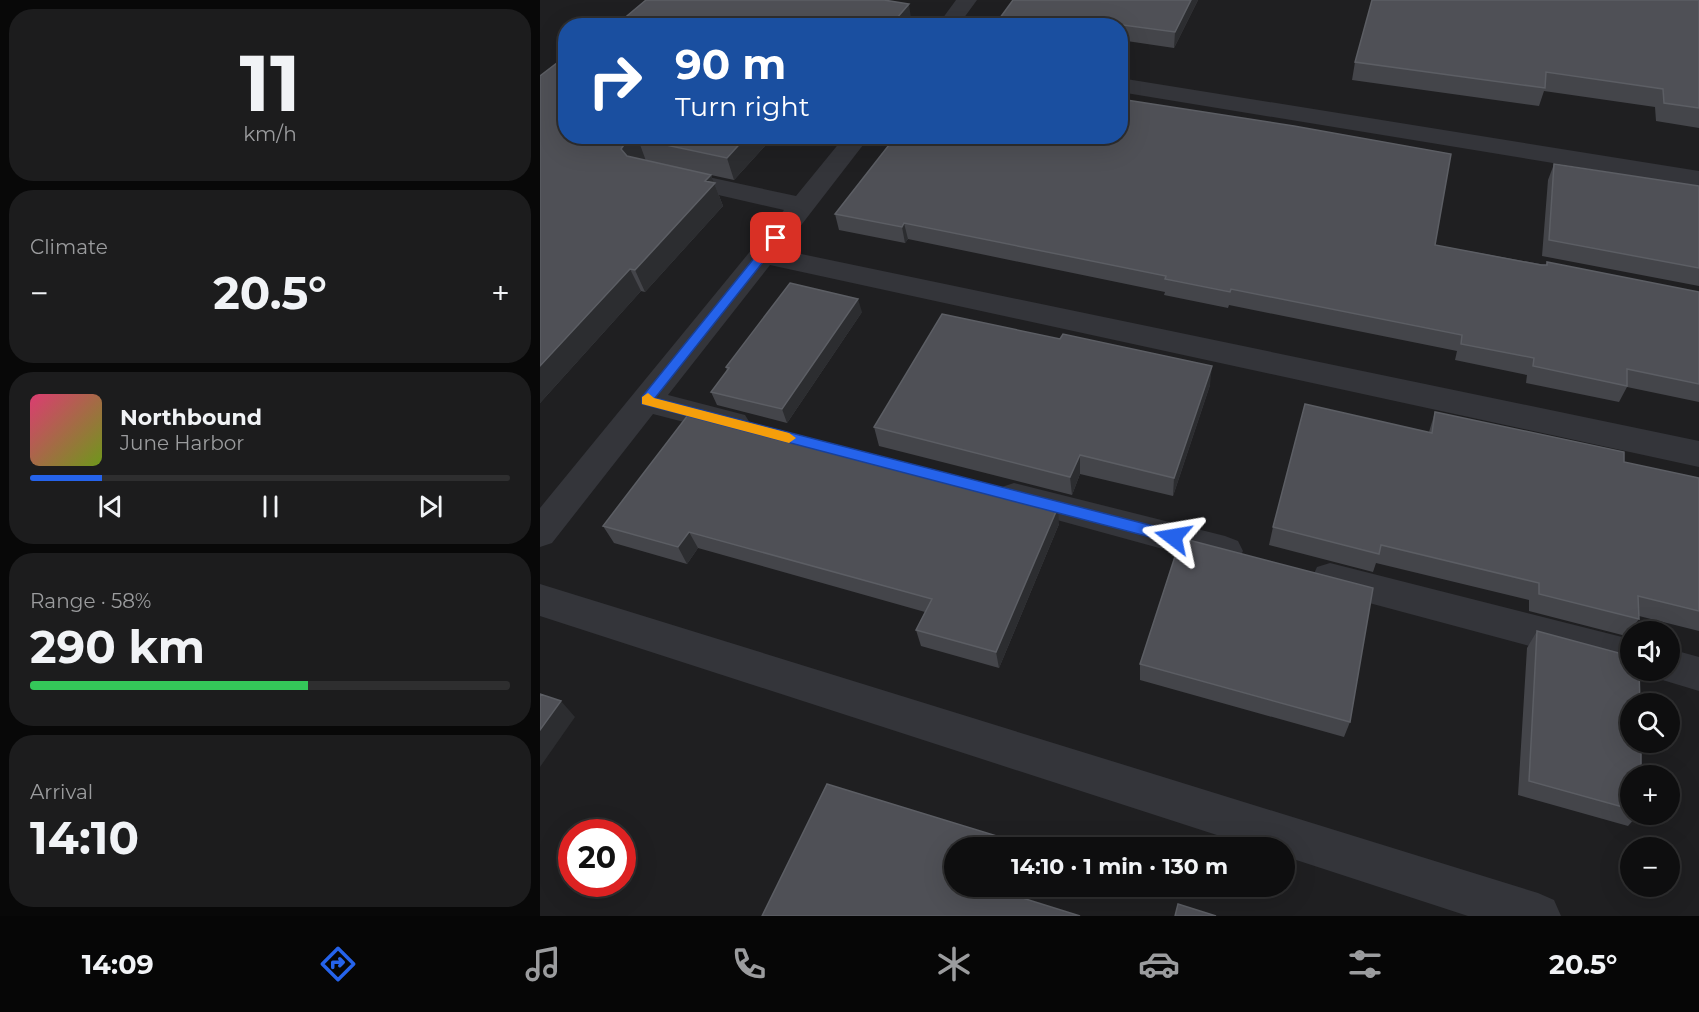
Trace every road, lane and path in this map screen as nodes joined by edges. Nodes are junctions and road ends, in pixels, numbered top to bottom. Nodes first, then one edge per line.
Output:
1 (968, 0) edge
2 (953, 18) edge
3 (1128, 86) edge
4 (852, 144) edge
5 (646, 171) edge
6 (1699, 179) edge
7 (803, 206) junction
8 (763, 255) junction
9 (646, 400) junction
10 (762, 431) edge
11 (1699, 454) edge
12 (982, 488) edge
13 (540, 533) edge
14 (1260, 560) edge
15 (1295, 569) edge
16 (540, 600) edge
17 (1620, 653) edge
18 (1680, 669) edge
19 (1699, 674) edge
20 (1538, 916) edge

1 - 2 street
3 - 6 street
4 - 7 street
5 - 7 street
7 - 8 street
8 - 9 street
8 - 11 street
9 - 10 street
9 - 13 street
12 - 14 street
15 - 17 street
16 - 20 street
18 - 19 street

